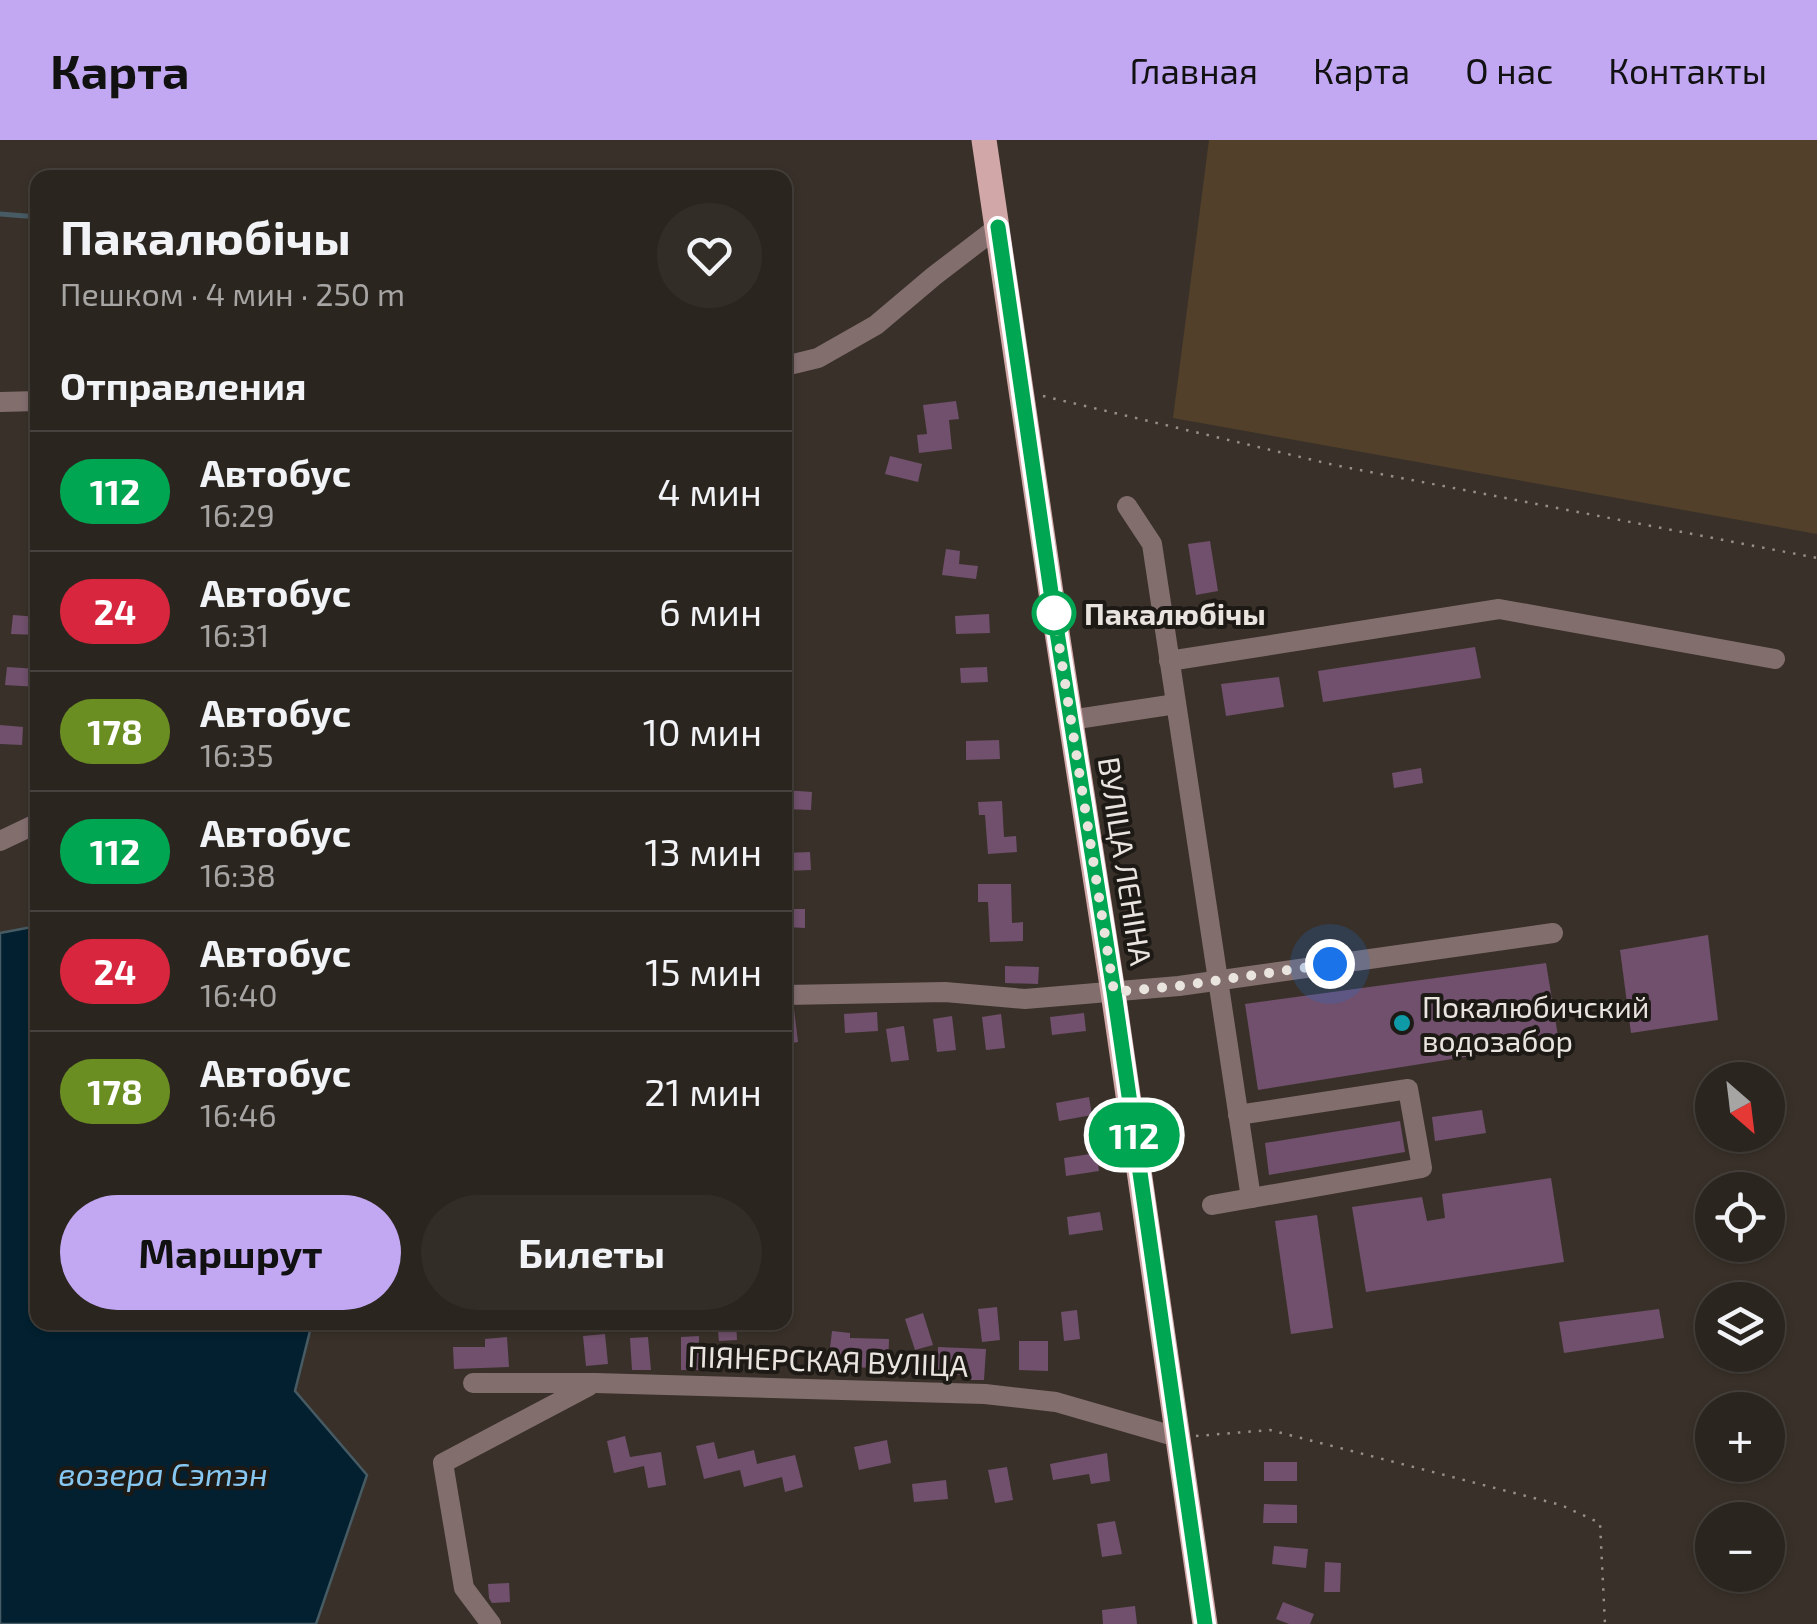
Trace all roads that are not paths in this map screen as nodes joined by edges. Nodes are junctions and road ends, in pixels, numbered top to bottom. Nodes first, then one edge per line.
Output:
1 (984, 140) edge
2 (998, 227) junction
3 (792, 364) edge
4 (0, 402) edge
5 (30, 402) edge
6 (1126, 506) dead end
7 (1775, 659) dead end
8 (1170, 661) junction
9 (1176, 704) junction
10 (1070, 720) junction
11 (30, 827) edge
12 (0, 842) edge
13 (1554, 933) dead end
14 (1218, 980) junction
15 (1114, 992) junction
16 (792, 995) edge
17 (1238, 1115) junction
18 (1251, 1198) junction
19 (1212, 1206) dead end
20 (472, 1383) dead end
21 (596, 1383) junction
22 (1177, 1437) junction
23 (491, 1624) edge
24 (1205, 1624) edge

1 - 2 main road, ВУЛІЦА ЛЕНІНА
2 - 3 street
2 - 10 main road, ВУЛІЦА ЛЕНІНА
4 - 5 street
6 - 8 street
7 - 8 street
8 - 9 street
9 - 10 street
9 - 14 street
10 - 15 main road, ВУЛІЦА ЛЕНІНА
11 - 12 street
13 - 14 street
14 - 15 street
14 - 17 street
15 - 16 street
15 - 22 main road, ВУЛІЦА ЛЕНІНА
17 - 18 street
17 - 18 street
18 - 19 street
20 - 21 street, ПІЯНЕРСКАЯ ВУЛІЦА
21 - 22 street, ПІЯНЕРСКАЯ ВУЛІЦА
21 - 23 street
22 - 24 main road, ВУЛІЦА ЛЕНІНА

